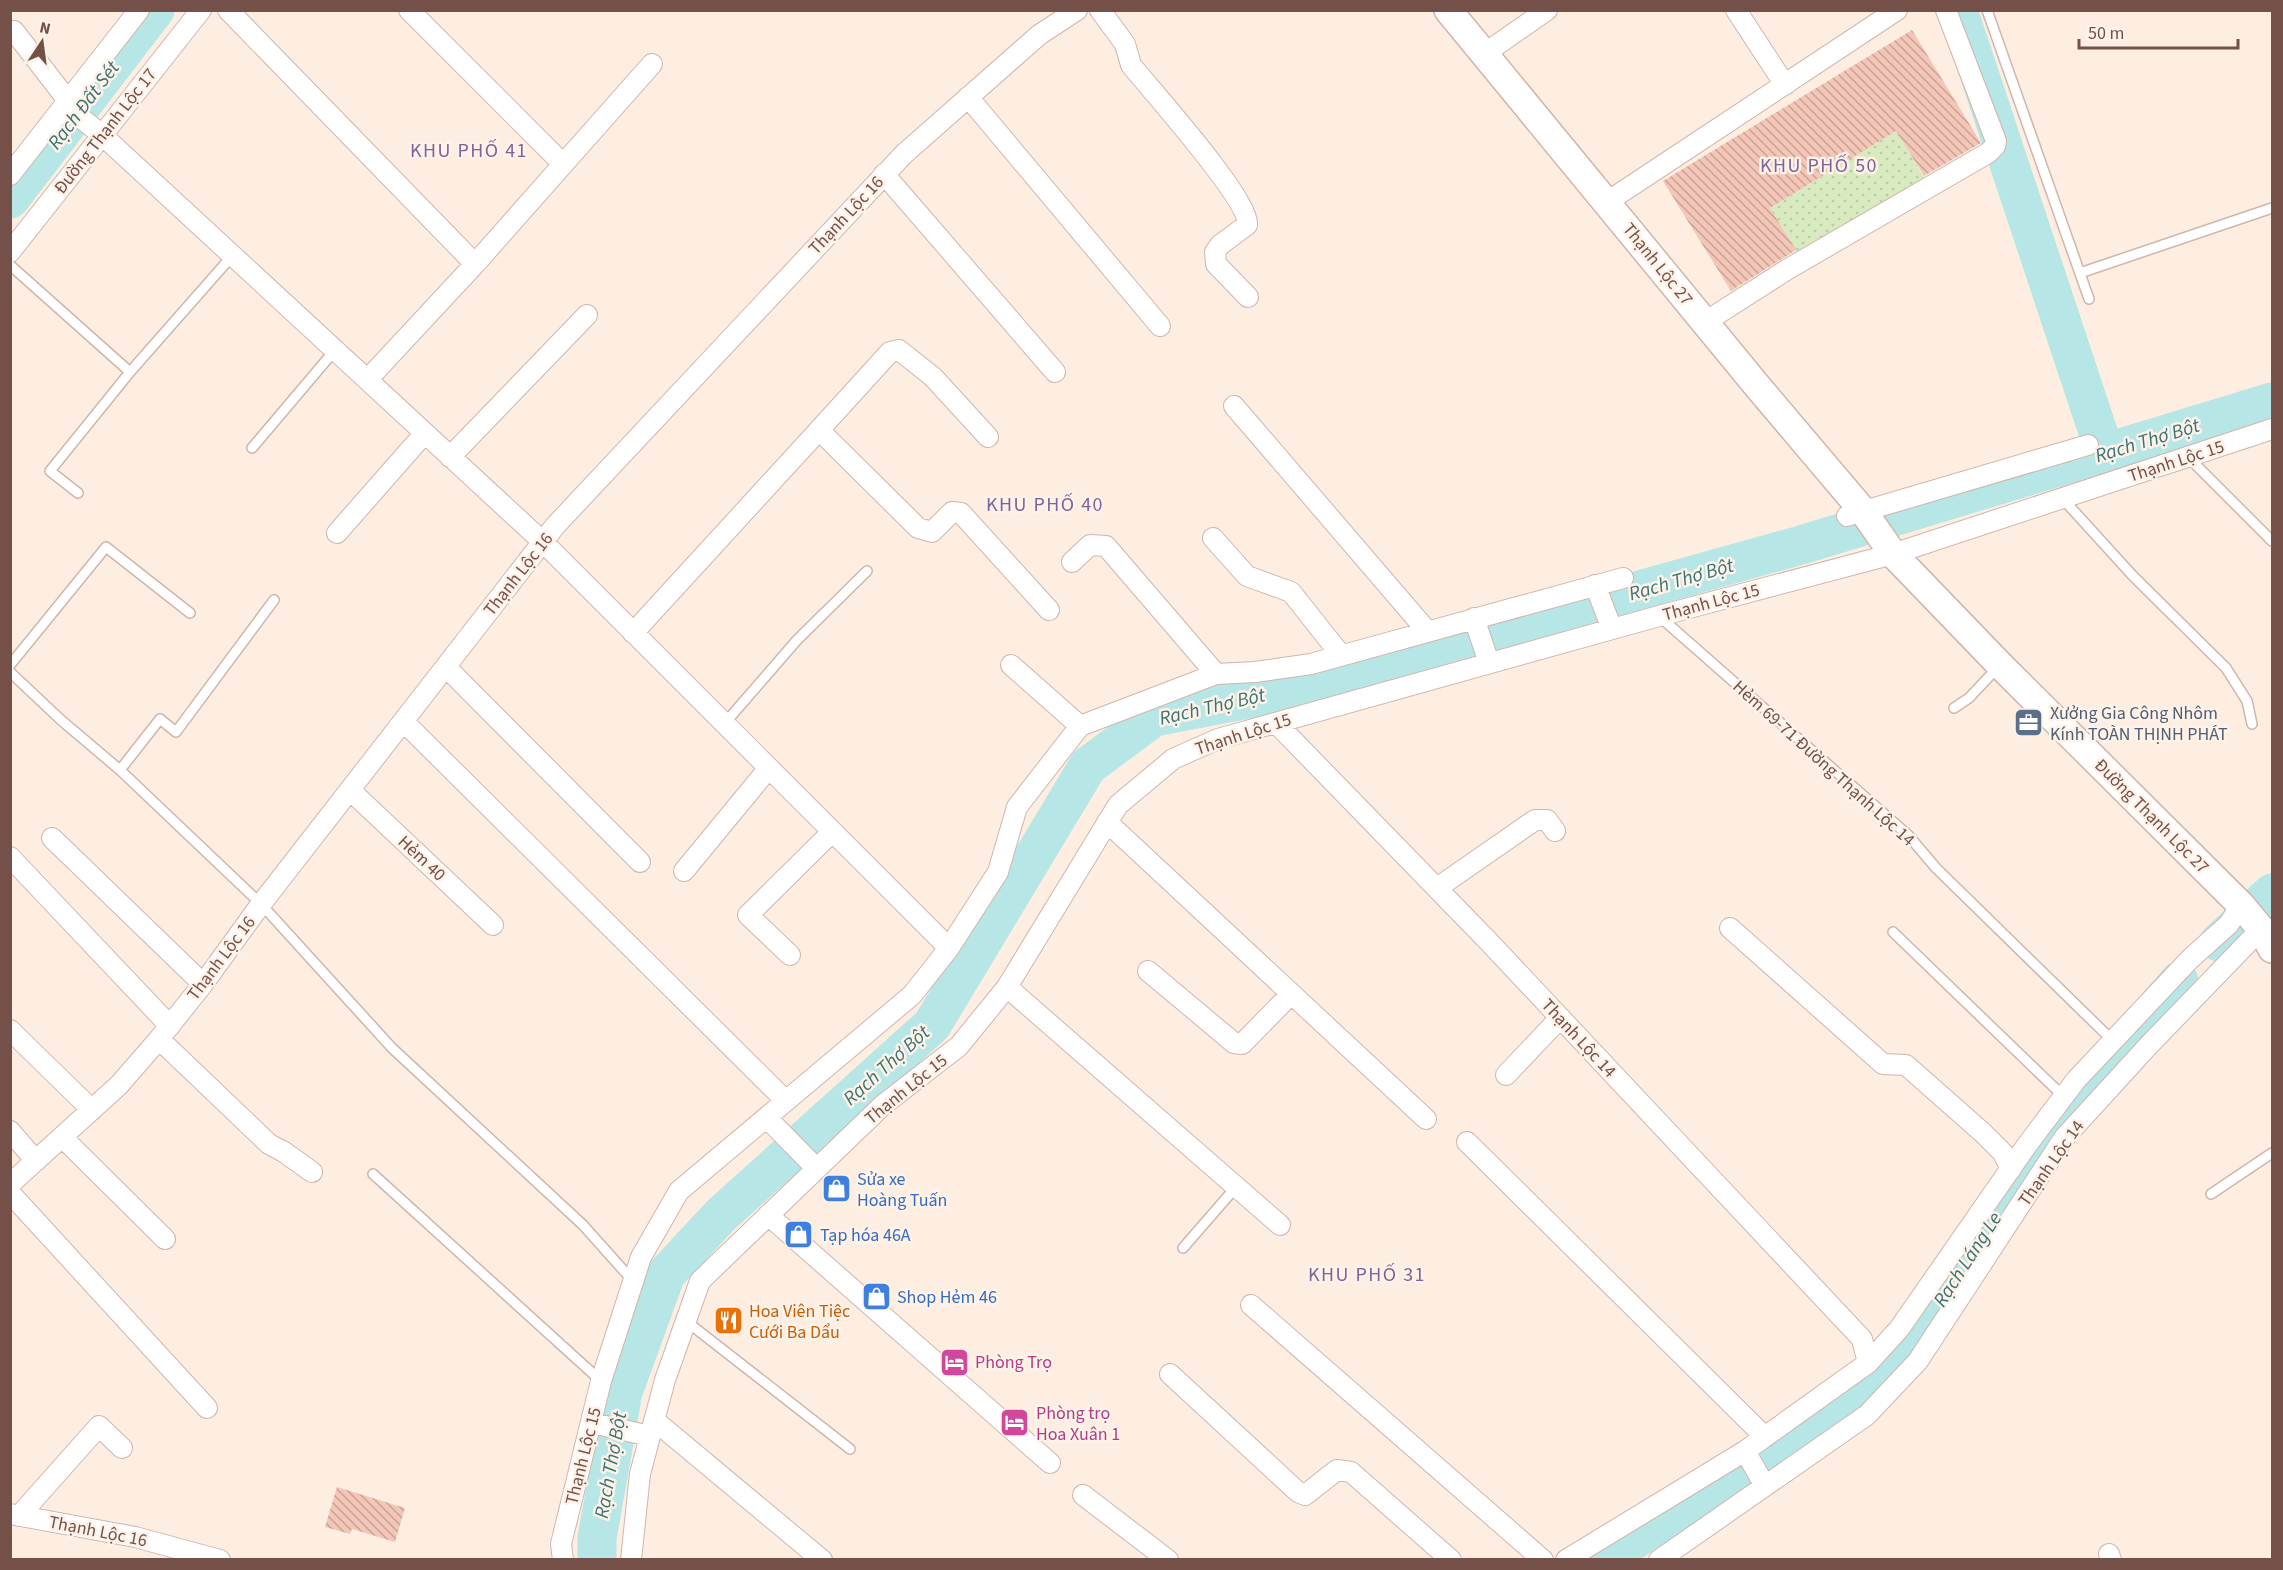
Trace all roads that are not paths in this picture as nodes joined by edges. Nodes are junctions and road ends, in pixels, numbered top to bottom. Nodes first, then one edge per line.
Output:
1 (201, 10) edge
2 (228, 10) edge
3 (409, 10) edge
4 (1077, 10) edge
5 (1100, 10) edge
6 (1448, 10) edge
7 (1547, 10) edge
8 (1736, 10) edge
9 (1946, 10) edge
10 (1987, 10) edge
11 (134, 13) edge
12 (1886, 14) edge
13 (14, 31) dead end
14 (1484, 54) junction
15 (652, 64) dead end
16 (1785, 85) junction
17 (968, 97) junction
18 (67, 104) junction
19 (99, 132) junction
20 (563, 165) junction
21 (884, 174) junction
22 (10, 175) edge
23 (1607, 202) junction
24 (2272, 208) edge
25 (10, 252) edge
26 (232, 256) junction
27 (475, 264) junction
28 (10, 265) edge
29 (2080, 273) junction
30 (1248, 297) dead end
31 (2089, 299) dead end
32 (587, 315) dead end
33 (1705, 322) junction
34 (1160, 326) dead end
35 (335, 350) junction
36 (130, 372) junction
37 (1055, 372) dead end
38 (368, 379) junction
39 (1234, 406) dead end
40 (2272, 429) edge
41 (819, 430) junction
42 (424, 434) junction
43 (988, 437) dead end
44 (2088, 445) dead end
45 (252, 448) dead end
46 (450, 457) junction
47 (2188, 457) junction
48 (78, 493) dead end
49 (2062, 498) junction
50 (1859, 515) junction
51 (337, 533) dead end
52 (1214, 538) dead end
53 (2272, 541) edge
54 (543, 542) junction
55 (1888, 548) junction
56 (1071, 562) dead end
57 (867, 571) dead end
58 (1623, 578) dead end
59 (1595, 585) junction
60 (274, 600) dead end
61 (1049, 610) dead end
62 (190, 613) dead end
63 (1659, 616) junction
64 (1474, 618) junction
65 (1612, 629) junction
66 (1428, 632) junction
67 (633, 633) junction
68 (1341, 655) junction
69 (1489, 663) junction
70 (10, 665) edge
71 (1011, 665) dead end
72 (2000, 665) junction
73 (446, 667) junction
74 (10, 672) edge
75 (1216, 674) junction
76 (1954, 708) dead end
77 (404, 722) junction
78 (725, 723) junction
79 (1276, 723) junction
80 (2252, 724) dead end
81 (1080, 726) junction
82 (768, 769) junction
83 (120, 770) junction
84 (351, 791) junction
85 (1107, 822) junction
86 (1555, 831) dead end
87 (832, 832) junction
88 (52, 838) dead end
89 (10, 856) edge
90 (640, 862) dead end
91 (684, 871) dead end
92 (1437, 888) junction
93 (261, 904) junction
94 (2257, 923) edge
95 (493, 925) dead end
96 (1730, 928) dead end
97 (1893, 932) dead end
98 (949, 948) junction
99 (790, 955) dead end
100 (1148, 970) dead end
101 (203, 984) junction
102 (1007, 987) junction
103 (1292, 994) junction
104 (1560, 1018) junction
105 (10, 1030) edge
106 (164, 1032) junction
107 (2113, 1041) junction
108 (1506, 1075) dead end
109 (2063, 1096) junction
110 (786, 1101) junction
111 (92, 1110) junction
112 (767, 1118) junction
113 (1426, 1119) dead end
114 (10, 1131) edge
115 (62, 1137) junction
116 (1467, 1142) dead end
117 (2272, 1153) edge
118 (36, 1161) junction
119 (816, 1168) junction
120 (2011, 1169) junction
121 (312, 1172) dead end
122 (373, 1174) dead end
123 (10, 1184) edge
124 (1236, 1187) junction
125 (10, 1193) edge
126 (2211, 1194) dead end
127 (768, 1215) junction
128 (1280, 1226) dead end
129 (165, 1239) dead end
130 (1183, 1248) dead end
131 (633, 1281) junction
132 (1251, 1305) dead end
133 (686, 1321) junction
134 (1868, 1363) junction
135 (1170, 1374) dead end
136 (601, 1381) junction
137 (207, 1408) dead end
138 (592, 1423) junction
139 (652, 1428) junction
140 (1765, 1437) junction
141 (122, 1448) dead end
142 (850, 1449) dead end
143 (1744, 1451) junction
144 (1050, 1463) dead end
145 (1765, 1486) junction
146 (1083, 1494) dead end
147 (15, 1515) edge
148 (220, 1560) edge
149 (562, 1560) edge
150 (631, 1560) edge
151 (822, 1560) edge
152 (1168, 1560) edge
153 (1451, 1560) edge
154 (1543, 1560) edge
155 (1566, 1560) edge
156 (1659, 1560) edge

1 - 19 street, Đường Thạnh Lộc 17
2 - 27 street
3 - 20 street
4 - 17 street, Thạnh Lộc 16
5 - 30 street
6 - 14 street, Thạnh Lộc 27
7 - 14 street
8 - 16 street
9 - 33 street
10 - 29 lane
11 - 18 street
12 - 16 street
13 - 18 street
14 - 23 street, Thạnh Lộc 27
15 - 20 street
16 - 23 street
17 - 21 street, Thạnh Lộc 16
17 - 34 street
18 - 19 street
18 - 22 street
19 - 25 street, Đường Thạnh Lộc 17
19 - 26 street
20 - 27 street
21 - 37 street
21 - 54 street, Thạnh Lộc 16
23 - 33 street, Thạnh Lộc 27
24 - 29 lane
26 - 35 street
26 - 36 lane
27 - 38 street
28 - 36 lane
29 - 31 lane
32 - 46 street
33 - 50 street, Thạnh Lộc 27
35 - 38 street
35 - 45 lane
36 - 48 lane
38 - 42 street
39 - 66 street
40 - 47 street, Thạnh Lộc 15
41 - 43 street
41 - 61 street
41 - 67 street
42 - 46 street
42 - 51 street
44 - 50 street
46 - 54 street
47 - 49 street, Thạnh Lộc 15
47 - 53 lane
49 - 55 street, Thạnh Lộc 15
49 - 80 lane
50 - 55 street, Thạnh Lộc 27
52 - 68 street
54 - 67 street
54 - 73 street, Thạnh Lộc 16
55 - 63 street, Thạnh Lộc 15
55 - 72 street, Đường Thạnh Lộc 27
56 - 75 street
57 - 78 lane
58 - 59 street
59 - 64 street
59 - 65 street
60 - 83 lane
62 - 70 lane
63 - 65 street, Thạnh Lộc 15
63 - 107 lane, Hẻm 69-71 Đường Thạnh Lộc 14
64 - 66 street
64 - 69 street
65 - 69 street, Thạnh Lộc 15
66 - 68 street
67 - 78 street
68 - 75 street
69 - 79 street, Thạnh Lộc 15
71 - 81 street
72 - 76 lane
72 - 94 street, Đường Thạnh Lộc 27
73 - 77 street, Thạnh Lộc 16
73 - 90 street
74 - 83 lane
75 - 81 street
77 - 84 street, Thạnh Lộc 16
77 - 110 street
78 - 82 street
79 - 85 street, Thạnh Lộc 15
79 - 92 street, Thạnh Lộc 14
81 - 98 street, Thạnh Lộc 15
82 - 87 street
82 - 91 street
83 - 93 lane
84 - 93 street, Thạnh Lộc 16
84 - 95 street, Hẻm 40
85 - 102 street, Thạnh Lộc 15
85 - 103 street
86 - 92 street
87 - 98 street
87 - 99 street
88 - 101 street
89 - 106 street
92 - 104 street, Thạnh Lộc 14
93 - 101 street, Thạnh Lộc 16
93 - 131 lane
94 - 107 street, Thạnh Lộc 14
94 - 145 street, Thạnh Lộc 14
96 - 120 street
97 - 109 lane
98 - 110 street, Thạnh Lộc 15
100 - 103 street
101 - 106 street, Thạnh Lộc 16
102 - 119 street, Thạnh Lộc 15
102 - 124 street
103 - 113 street
104 - 108 street
104 - 134 street, Thạnh Lộc 14
105 - 111 street
106 - 111 street, Thạnh Lộc 16
106 - 121 street
107 - 109 street, Thạnh Lộc 14
109 - 120 street, Thạnh Lộc 14
110 - 112 street, Thạnh Lộc 15
111 - 115 street, Thạnh Lộc 16
112 - 119 street
112 - 131 street, Thạnh Lộc 15
114 - 118 street
115 - 118 street, Thạnh Lộc 16
115 - 129 street
116 - 140 street
117 - 126 lane
118 - 123 street, Thạnh Lộc 16
119 - 127 street, Thạnh Lộc 15
120 - 134 street, Thạnh Lộc 14
122 - 136 lane
124 - 128 street
124 - 130 lane
125 - 137 street
127 - 133 street, Thạnh Lộc 15
127 - 144 street
131 - 136 street, Thạnh Lộc 15
132 - 154 street
133 - 139 street, Thạnh Lộc 15
133 - 142 lane
134 - 140 street, Thạnh Lộc 14
135 - 153 street
136 - 138 street, Thạnh Lộc 15
138 - 139 street
138 - 149 street, Thạnh Lộc 15
139 - 150 street, Thạnh Lộc 15
139 - 151 street
140 - 143 street, Thạnh Lộc 14
141 - 147 street
143 - 145 street
143 - 155 street, Thạnh Lộc 14
145 - 156 street, Thạnh Lộc 14
146 - 152 street
147 - 148 street, Thạnh Lộc 16

